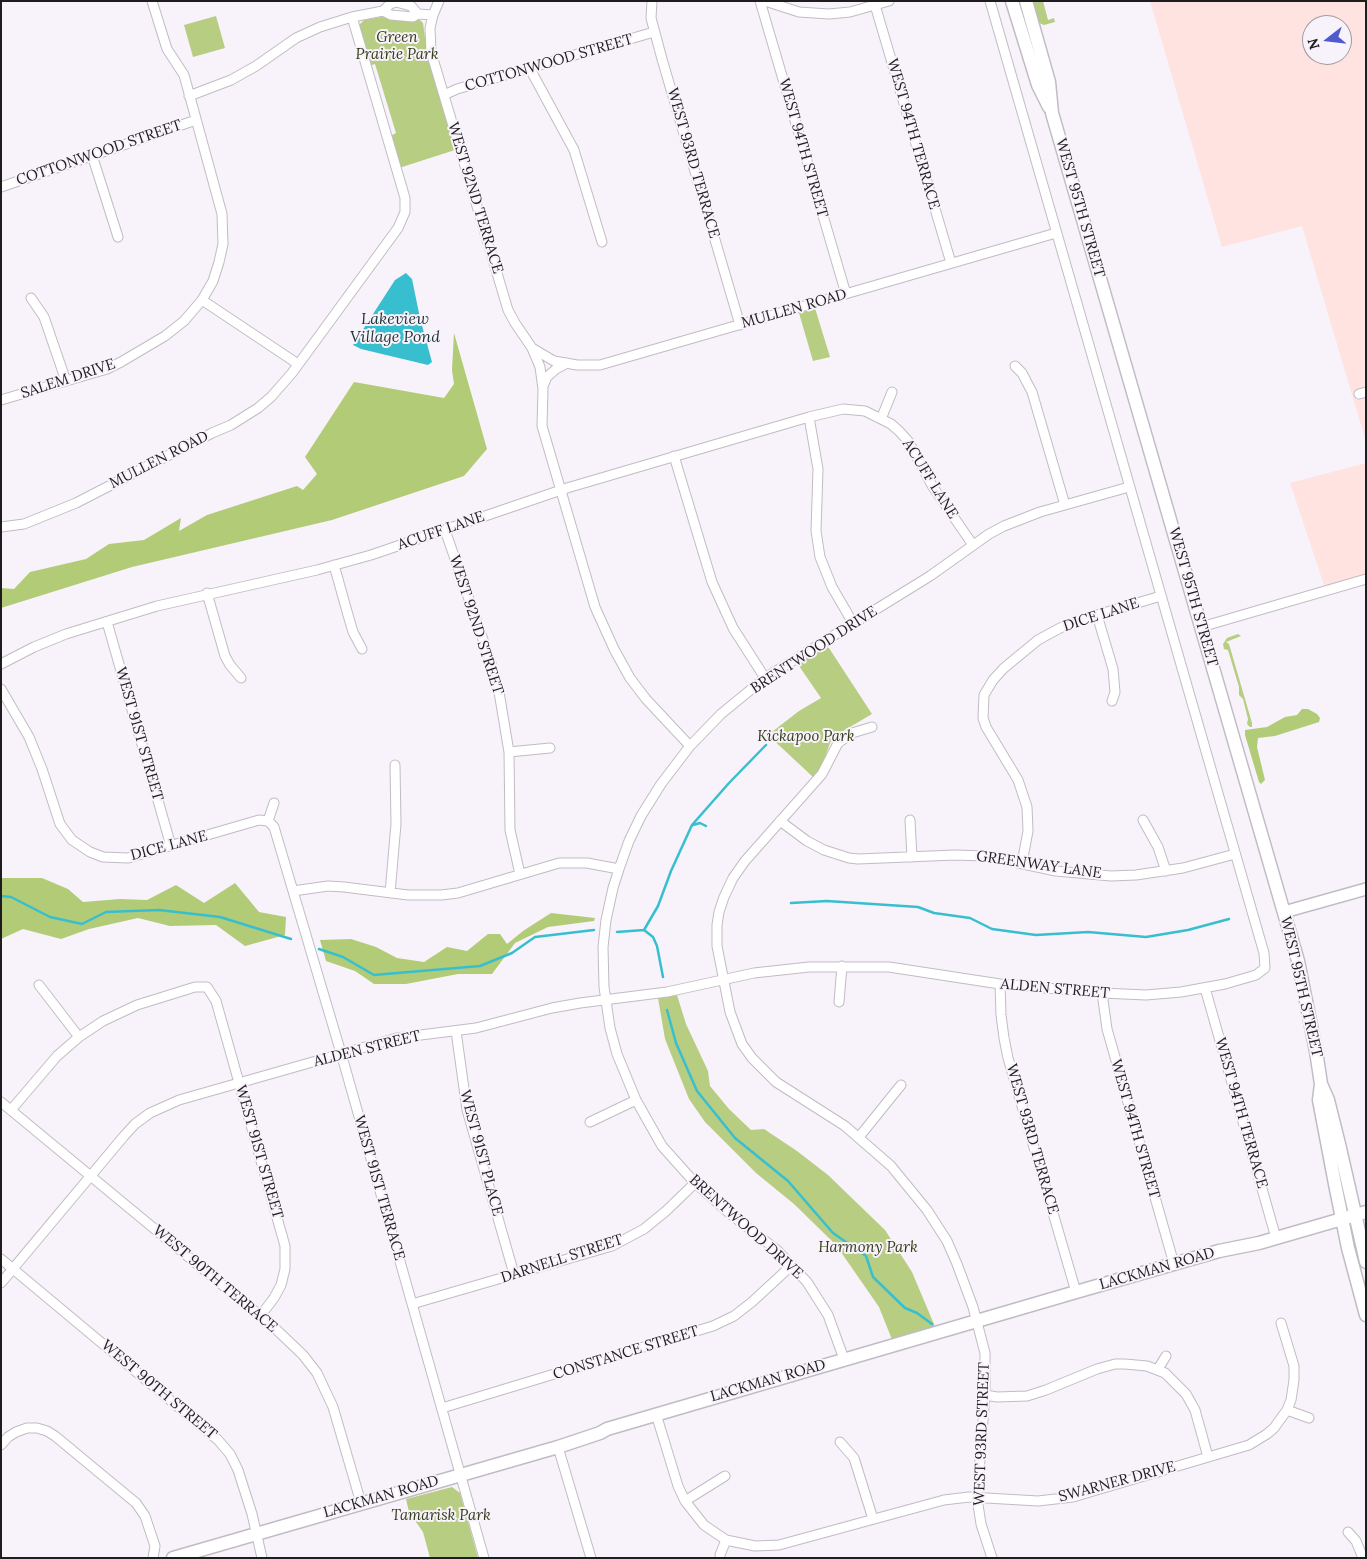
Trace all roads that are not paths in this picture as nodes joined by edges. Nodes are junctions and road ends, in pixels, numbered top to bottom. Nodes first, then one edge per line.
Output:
1 (152, 1) edge
2 (439, 1) edge
3 (652, 1) edge
4 (760, 1) edge
5 (765, 1) edge
6 (889, 1) edge
7 (990, 1) edge
8 (1012, 1) edge
9 (1026, 1) edge
10 (875, 5) junction
11 (383, 11) junction
12 (418, 14) junction
13 (433, 15) junction
14 (352, 17) junction
15 (654, 32) junction
16 (530, 68) junction
17 (444, 95) junction
18 (190, 96) junction
19 (1052, 113) junction
20 (196, 120) junction
21 (92, 155) junction
22 (1, 187) edge
23 (1056, 233) junction
24 (118, 237) dead end
25 (602, 242) dead end
26 (951, 263) junction
27 (846, 294) junction
28 (31, 298) dead end
29 (202, 300) junction
30 (740, 324) junction
31 (532, 348) junction
32 (567, 363) junction
33 (298, 364) junction
34 (1015, 366) dead end
35 (66, 381) junction
36 (542, 389) junction
37 (892, 392) dead end
38 (1, 400) edge
39 (809, 417) junction
40 (880, 418) junction
41 (674, 456) junction
42 (1130, 486) junction
43 (560, 491) junction
44 (1065, 505) junction
45 (1, 527) edge
46 (444, 530) junction
47 (973, 546) junction
48 (334, 565) junction
49 (1366, 579) edge
50 (207, 593) junction
51 (1161, 596) junction
52 (1097, 615) junction
53 (107, 622) junction
54 (853, 623) junction
55 (1201, 627) junction
56 (362, 649) dead end
57 (1, 664) edge
58 (241, 678) dead end
59 (765, 678) junction
60 (1, 690) edge
61 (1112, 701) dead end
62 (872, 727) dead end
63 (690, 746) junction
64 (550, 748) dead end
65 (509, 752) junction
66 (395, 765) dead end
67 (274, 803) dead end
68 (910, 820) dead end
69 (1143, 820) dead end
70 (268, 821) junction
71 (780, 821) junction
72 (171, 846) junction
73 (1235, 854) junction
74 (912, 857) junction
75 (1022, 863) junction
76 (619, 869) junction
77 (1166, 871) junction
78 (520, 874) junction
79 (1366, 889) edge
80 (293, 891) junction
81 (390, 893) junction
82 (1284, 912) junction
83 (842, 966) junction
84 (1265, 968) joint
85 (722, 979) junction
86 (1000, 984) junction
87 (39, 985) dead end
88 (1205, 988) junction
89 (1102, 993) junction
90 (606, 999) junction
91 (839, 1002) dead end
92 (456, 1031) junction
93 (79, 1037) junction
94 (342, 1053) junction
95 (239, 1083) junction
96 (1321, 1084) junction
97 (901, 1085) dead end
98 (636, 1100) junction
99 (1, 1102) edge
100 (11, 1110) junction
101 (590, 1122) dead end
102 (859, 1137) junction
103 (90, 1176) junction
104 (695, 1183) junction
105 (1361, 1213) edge
106 (1342, 1219) junction
107 (1276, 1238) junction
108 (1, 1259) edge
109 (1366, 1262) edge
110 (1174, 1264) junction
111 (792, 1265) junction
112 (14, 1269) junction
113 (514, 1274) junction
114 (1, 1284) edge
115 (1076, 1292) junction
116 (412, 1304) junction
117 (261, 1315) junction
118 (1366, 1315) edge
119 (977, 1321) junction
120 (1281, 1323) dead end
121 (1166, 1356) dead end
122 (844, 1359) junction
123 (1158, 1369) junction
124 (985, 1395) junction
125 (442, 1408) junction
126 (1287, 1410) junction
127 (656, 1414) junction
128 (1310, 1418) dead end
129 (840, 1442) dead end
130 (1, 1445) edge
131 (558, 1446) junction
132 (1208, 1457) junction
133 (460, 1474) junction
134 (725, 1476) dead end
135 (977, 1498) junction
136 (685, 1501) junction
137 (361, 1503) junction
138 (873, 1519) junction
139 (1348, 1532) dead end
140 (256, 1534) junction
141 (726, 1540) junction
142 (720, 1555) dead end
143 (153, 1558) edge
144 (173, 1558) edge
145 (262, 1558) edge
146 (484, 1558) edge
147 (591, 1558) edge
148 (992, 1558) edge
149 (1363, 1558) edge

1 - 18 street
2 - 13 street, WEST 92ND TERRACE
3 - 15 street, WEST 93RD TERRACE
4 - 27 street, WEST 94TH STREET
5 - 10 street
6 - 10 street
7 - 23 street, WEST 95TH STREET
8 - 19 main road, WEST 95TH STREET
9 - 19 main road, WEST 95TH STREET
10 - 26 street, WEST 94TH TERRACE
11 - 12 street
11 - 12 street
11 - 14 street
12 - 13 street
13 - 17 street, WEST 92ND TERRACE
14 - 18 street
14 - 33 street
15 - 16 street, COTTONWOOD STREET
15 - 30 street, WEST 93RD TERRACE
16 - 17 street, COTTONWOOD STREET
16 - 25 street
17 - 31 street, WEST 92ND TERRACE
18 - 20 street
19 - 55 main road, WEST 95TH STREET
20 - 21 street, COTTONWOOD STREET
20 - 29 street
21 - 22 street, COTTONWOOD STREET
21 - 24 street
23 - 26 street, MULLEN ROAD
23 - 42 street, WEST 95TH STREET
26 - 27 street, MULLEN ROAD
27 - 30 street, MULLEN ROAD
28 - 35 street
29 - 33 street
29 - 35 street, SALEM DRIVE
30 - 32 street, MULLEN ROAD
31 - 32 street, MULLEN ROAD
31 - 36 street, WEST 92ND TERRACE
32 - 36 street
33 - 45 street, MULLEN ROAD
34 - 44 street
35 - 38 street, SALEM DRIVE
36 - 43 street, WEST 92ND TERRACE
37 - 40 street
39 - 40 street, ACUFF LANE
39 - 41 street, ACUFF LANE
39 - 54 street
40 - 47 street, ACUFF LANE
41 - 43 street, ACUFF LANE
41 - 59 street
42 - 44 street, BRENTWOOD DRIVE
42 - 51 street, WEST 95TH STREET
43 - 46 street, ACUFF LANE
43 - 63 street, WEST 92ND TERRACE
44 - 47 street, BRENTWOOD DRIVE
46 - 48 street, ACUFF LANE
46 - 65 street, WEST 92ND STREET
47 - 54 street, BRENTWOOD DRIVE
48 - 50 street, ACUFF LANE
48 - 56 street
49 - 55 street
50 - 53 street, ACUFF LANE
50 - 58 street
51 - 52 street, DICE LANE
51 - 73 street, WEST 95TH STREET
52 - 61 street
52 - 75 street, DICE LANE
53 - 57 street, ACUFF LANE
53 - 72 street, WEST 91ST STREET
54 - 59 street, BRENTWOOD DRIVE
55 - 82 main road, WEST 95TH STREET
59 - 63 street, BRENTWOOD DRIVE
60 - 72 street, DICE LANE
62 - 71 street, WEST 93RD STREET
63 - 76 street, BRENTWOOD DRIVE
64 - 65 street
65 - 78 street, WEST 92ND STREET
66 - 81 street
67 - 70 street
68 - 74 street
69 - 77 street
70 - 72 street, DICE LANE
70 - 80 street, WEST 91ST TERRACE
71 - 74 street, GREENWAY LANE
71 - 85 street, WEST 93RD STREET
73 - 77 street, GREENWAY LANE
73 - 84 street, WEST 95TH STREET
74 - 75 street, GREENWAY LANE
75 - 77 street, GREENWAY LANE
76 - 78 street
76 - 90 street, BRENTWOOD DRIVE
78 - 81 street
79 - 82 street
80 - 81 street
80 - 94 street, WEST 91ST TERRACE
82 - 96 main road, WEST 95TH STREET
83 - 85 street, ALDEN STREET
83 - 86 street, ALDEN STREET
83 - 91 street
84 - 88 street, ALDEN STREET
85 - 90 street, ALDEN STREET
85 - 102 street, WEST 93RD STREET
86 - 89 street, ALDEN STREET
86 - 115 street, WEST 93RD TERRACE
87 - 93 street
88 - 89 street, ALDEN STREET
88 - 107 street, WEST 94TH TERRACE
89 - 110 street, WEST 94TH STREET
90 - 92 street, ALDEN STREET
90 - 98 street, BRENTWOOD DRIVE
92 - 94 street, ALDEN STREET
92 - 113 street, WEST 91ST PLACE
93 - 95 street, WEST 91ST STREET
93 - 100 street
94 - 95 street, ALDEN STREET
94 - 116 street, WEST 91ST TERRACE
95 - 103 street, ALDEN STREET
95 - 117 street, WEST 91ST STREET
96 - 105 main road, WEST 95TH STREET
96 - 106 main road, WEST 95TH STREET
97 - 102 street
98 - 101 street
98 - 104 street, BRENTWOOD DRIVE
99 - 100 street, WEST 90TH TERRACE
100 - 103 street, WEST 90TH TERRACE
102 - 119 street, WEST 93RD STREET
103 - 112 street, ALDEN STREET
103 - 117 street, WEST 90TH TERRACE
104 - 111 street, BRENTWOOD DRIVE
104 - 113 street, DARNELL STREET
105 - 106 main road, LACKMAN ROAD
105 - 109 main road, WEST 95TH STREET
106 - 107 main road, LACKMAN ROAD
106 - 118 main road, WEST 95TH STREET
107 - 110 main road, LACKMAN ROAD
108 - 112 street, WEST 90TH STREET
110 - 115 main road, LACKMAN ROAD
111 - 122 street, BRENTWOOD DRIVE
111 - 125 street, CONSTANCE STREET
112 - 114 street, ALDEN STREET
112 - 140 street, WEST 90TH STREET
113 - 116 street, DARNELL STREET
115 - 119 main road, LACKMAN ROAD
116 - 125 street, WEST 91ST TERRACE
117 - 137 street, WEST 90TH TERRACE
119 - 122 main road, LACKMAN ROAD
119 - 124 street, WEST 93RD STREET
120 - 126 street, SWARNER DRIVE
121 - 123 street
122 - 127 main road, LACKMAN ROAD
123 - 124 street
123 - 132 street
124 - 135 street, WEST 93RD STREET
125 - 133 street, WEST 91ST TERRACE
126 - 128 street
126 - 132 street, SWARNER DRIVE
127 - 131 main road, LACKMAN ROAD
127 - 136 street, SWARNER DRIVE
129 - 138 street
130 - 143 street
131 - 133 main road, LACKMAN ROAD
131 - 147 street
132 - 135 street, SWARNER DRIVE
133 - 137 main road, LACKMAN ROAD
133 - 146 street, WEST 91ST TERRACE
134 - 136 street
135 - 138 street, SWARNER DRIVE
135 - 148 street, WEST 93RD STREET
136 - 141 street, SWARNER DRIVE
137 - 140 main road, LACKMAN ROAD
138 - 141 street, SWARNER DRIVE
139 - 149 street
140 - 144 main road, LACKMAN ROAD
140 - 145 street, WEST 90TH STREET
141 - 142 street

